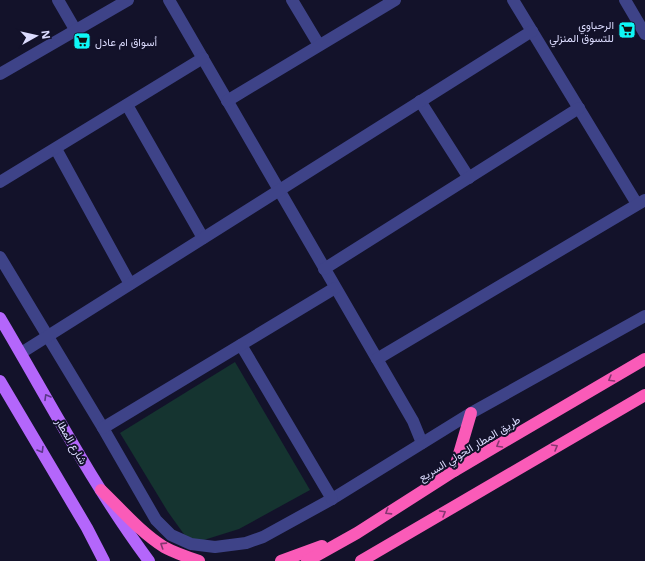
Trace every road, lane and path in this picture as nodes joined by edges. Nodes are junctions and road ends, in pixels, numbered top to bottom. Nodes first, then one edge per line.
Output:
1 (58, 0) edge
2 (128, 0) edge
3 (169, 0) edge
4 (292, 0) edge
5 (513, 0) edge
6 (625, 0) edge
7 (393, 1) edge
8 (76, 31) junction
9 (532, 31) junction
10 (645, 34) edge
11 (319, 45) junction
12 (203, 58) junction
13 (0, 74) edge
14 (228, 101) junction
15 (420, 101) junction
16 (127, 105) junction
17 (579, 108) junction
18 (56, 149) junction
19 (469, 178) junction
20 (0, 182) edge
21 (279, 190) junction
22 (641, 202) edge
23 (203, 238) junction
24 (0, 257) edge
25 (324, 269) junction
26 (130, 284) junction
27 (336, 288) junction
28 (645, 316) edge
29 (0, 318) edge
30 (48, 336) junction
31 (241, 345) junction
32 (21, 353) junction
33 (377, 359) junction
34 (645, 359) edge
35 (0, 381) edge
36 (645, 395) edge
37 (471, 413) junction
38 (103, 428) junction
39 (422, 443) junction
40 (454, 471) junction
41 (101, 490) junction
42 (332, 499) junction
43 (357, 532) junction
44 (104, 561) edge
45 (149, 561) edge
46 (199, 561) edge
47 (281, 561) edge
48 (307, 561) edge
49 (361, 561) edge

1 - 8 street
2 - 8 street
3 - 12 street
4 - 11 street
5 - 9 street
6 - 10 street
7 - 11 street
8 - 13 street
9 - 15 street
9 - 17 street
11 - 14 street
12 - 14 street
12 - 16 street
14 - 21 street
15 - 19 street
15 - 21 street
16 - 18 street
16 - 23 street
17 - 19 street
17 - 22 street
18 - 20 street
18 - 26 street
19 - 25 street
21 - 23 street
21 - 25 street
22 - 33 street
23 - 26 street
24 - 30 street
25 - 27 street
26 - 30 street
27 - 31 street
27 - 33 street
28 - 37 street
29 - 32 main road, شارع المطار
30 - 32 street
30 - 38 street
31 - 38 street
31 - 42 street
41 -> 32 main road, شارع المطار
33 - 39 street
34 -> 40 highway, طريق المطار الحولي السريع
35 -> 44 main road
49 -> 36 highway
37 - 39 street
37 - 40 highway
38 - 42 street
39 - 42 street
40 -> 43 highway, طريق المطار الحولي السريع
41 - 45 main road, شارع المطار
46 -> 41 highway
43 - 47 highway
43 - 48 highway, طريق المطار الحولي السريع

